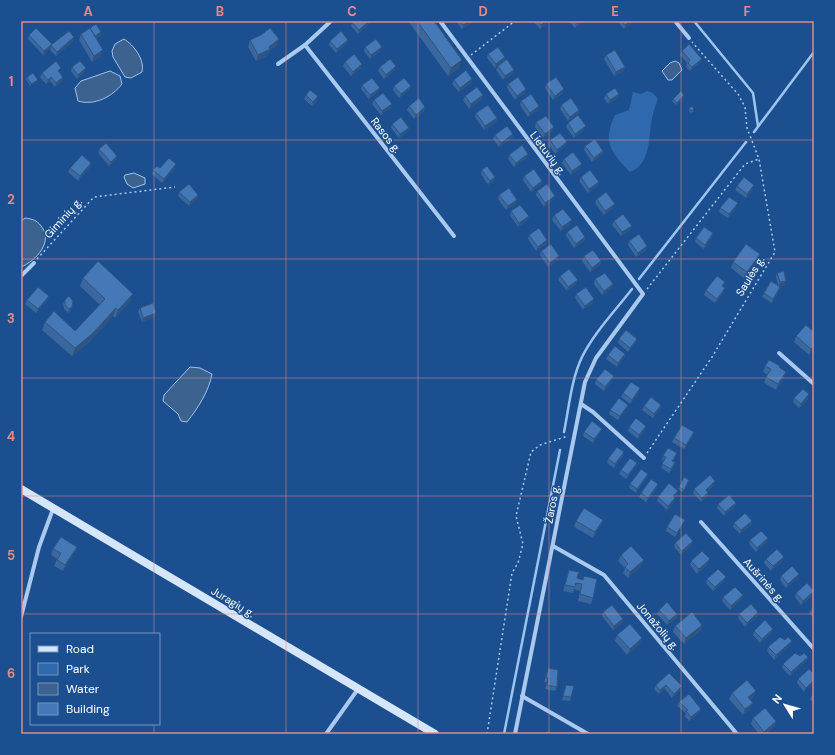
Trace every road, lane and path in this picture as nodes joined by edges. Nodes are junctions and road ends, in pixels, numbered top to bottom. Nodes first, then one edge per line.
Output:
1 (331, 21) edge
2 (440, 21) edge
3 (515, 21) edge
4 (675, 21) edge
5 (689, 38) joint
6 (305, 45) junction
7 (466, 58) junction
8 (278, 64) dead end
9 (759, 159) junction
10 (175, 187) dead end
11 (454, 236) dead end
12 (34, 263) joint
13 (21, 276) edge
14 (643, 294) junction
15 (779, 354) dead end
16 (814, 384) edge
17 (581, 404) junction
18 (575, 434) junction
19 (644, 458) joint
20 (21, 489) edge
21 (54, 509) junction
22 (701, 522) dead end
23 (552, 546) junction
24 (21, 617) edge
25 (814, 650) edge
26 (358, 688) junction
27 (522, 696) junction
28 (326, 734) edge
29 (435, 734) edge
30 (487, 734) edge
31 (515, 734) edge
32 (588, 734) edge
33 (737, 734) edge

1 - 6 street
2 - 7 street, Lietuvių g.
3 - 7 path
4 - 5 street
5 - 9 path, Saulės g.
6 - 8 street
6 - 11 street, Rasos g.
7 - 14 street, Lietuvių g.
9 - 14 path
9 - 19 path, Saulės g.
10 - 12 path, Giminių g.
12 - 13 street
14 - 17 street, Žaros g.
15 - 16 street
17 - 18 street, Žaros g.
17 - 19 street
18 - 23 street, Žaros g.
18 - 30 path
20 - 21 main road, Juragių g.
21 - 24 street
21 - 26 main road, Juragių g.
22 - 25 street, Aušrinės g.
23 - 27 street, Žaros g.
23 - 33 street, Jonažolių g.
26 - 28 street
26 - 29 main road, Juragių g.
27 - 31 street, Žaros g.
27 - 32 street

